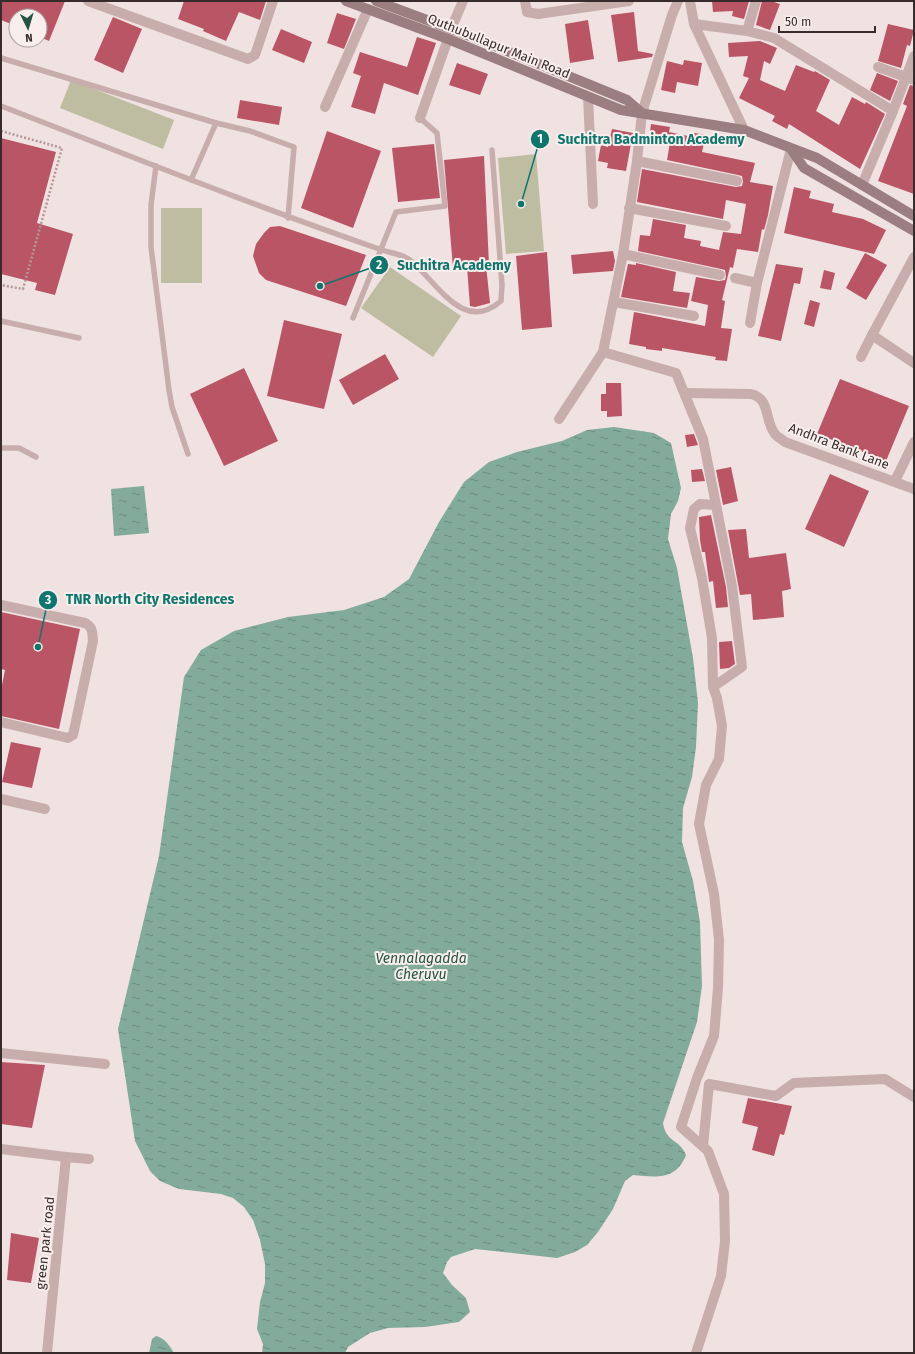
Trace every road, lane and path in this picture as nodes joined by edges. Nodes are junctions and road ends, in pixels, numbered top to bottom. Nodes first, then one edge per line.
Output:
1 (88, 1) edge
2 (274, 1) edge
3 (346, 1) edge
4 (376, 1) edge
5 (463, 1) edge
6 (525, 1) edge
7 (629, 1) edge
8 (678, 1) edge
9 (690, 1) edge
10 (756, 1) edge
11 (368, 9) junction
12 (694, 24) junction
13 (747, 30) junction
14 (449, 34) junction
15 (914, 56) edge
16 (1, 58) edge
17 (878, 67) dead end
18 (910, 78) edge
19 (588, 97) junction
20 (1, 106) edge
21 (325, 107) dead end
22 (893, 111) junction
23 (642, 113) junction
24 (420, 118) joint
25 (216, 123) junction
26 (744, 130) junction
27 (1, 131) edge
28 (791, 149) junction
29 (492, 150) dead end
30 (637, 161) junction
31 (156, 166) junction
32 (191, 180) junction
33 (737, 181) dead end
34 (862, 185) junction
35 (593, 204) dead end
36 (629, 208) junction
37 (914, 216) edge
38 (288, 218) junction
39 (726, 226) dead end
40 (914, 231) edge
41 (382, 250) junction
42 (622, 254) junction
43 (914, 257) edge
44 (720, 275) dead end
45 (735, 278) dead end
46 (757, 283) junction
47 (1, 285) edge
48 (614, 302) junction
49 (694, 316) dead end
50 (353, 318) dead end
51 (1, 321) edge
52 (750, 323) dead end
53 (872, 335) junction
54 (79, 338) dead end
55 (603, 352) junction
56 (861, 357) dead end
57 (914, 363) edge
58 (684, 393) junction
59 (559, 419) dead end
60 (914, 442) edge
61 (1, 448) edge
62 (188, 454) dead end
63 (36, 456) dead end
64 (896, 481) junction
65 (914, 489) edge
66 (716, 505) junction
67 (1, 605) edge
68 (713, 687) junction
69 (1, 722) edge
70 (1, 799) edge
71 (45, 809) dead end
72 (1, 1053) edge
73 (105, 1064) dead end
74 (914, 1097) edge
75 (703, 1146) junction
76 (1, 1149) edge
77 (66, 1157) junction
78 (89, 1159) dead end
79 (47, 1353) edge
80 (696, 1353) edge

1 - 2 street
3 - 11 main road, Quthubullapur Main Road
4 - 14 main road, Quthubullapur Main Road
5 - 14 street
6 - 7 street
8 - 23 street
9 - 12 street
10 - 13 street
11 - 14 main road, Quthubullapur Main Road
11 - 21 street
12 - 13 street
12 - 26 street
13 - 22 street
14 - 19 main road, Quthubullapur Main Road
14 - 23 main road, Quthubullapur Main Road
14 - 24 street
15 - 18 street
16 - 25 lane
17 - 18 street
18 - 22 street
19 - 23 main road, Quthubullapur Main Road
19 - 35 street
20 - 31 lane
22 - 34 street
23 - 26 main road, Quthubullapur Main Road
23 - 30 street
24 - 41 lane
25 - 32 lane
25 - 38 lane
26 - 28 main road, Quthubullapur Main Road
27 - 47 path
28 - 34 main road, Quthubullapur Main Road
28 - 40 main road
28 - 46 street
29 - 41 lane
30 - 33 street
30 - 36 street
31 - 32 lane
31 - 62 lane
32 - 38 lane
34 - 37 main road, Quthubullapur Main Road
36 - 39 street
36 - 42 street
38 - 41 lane
41 - 50 lane
42 - 44 street
42 - 48 street
43 - 53 street
45 - 46 street
46 - 52 street
48 - 49 street
48 - 55 street
51 - 54 lane
53 - 56 street
53 - 57 street
55 - 58 street
55 - 59 street
58 - 64 street, Andhra Bank Lane
58 - 66 street
60 - 64 street
61 - 63 lane
64 - 65 street, Andhra Bank Lane
66 - 68 street
66 - 68 street
67 - 69 street
68 - 75 street
70 - 71 street
72 - 73 street
74 - 75 street
75 - 80 street
76 - 77 street
77 - 78 street
77 - 79 street, green park road

